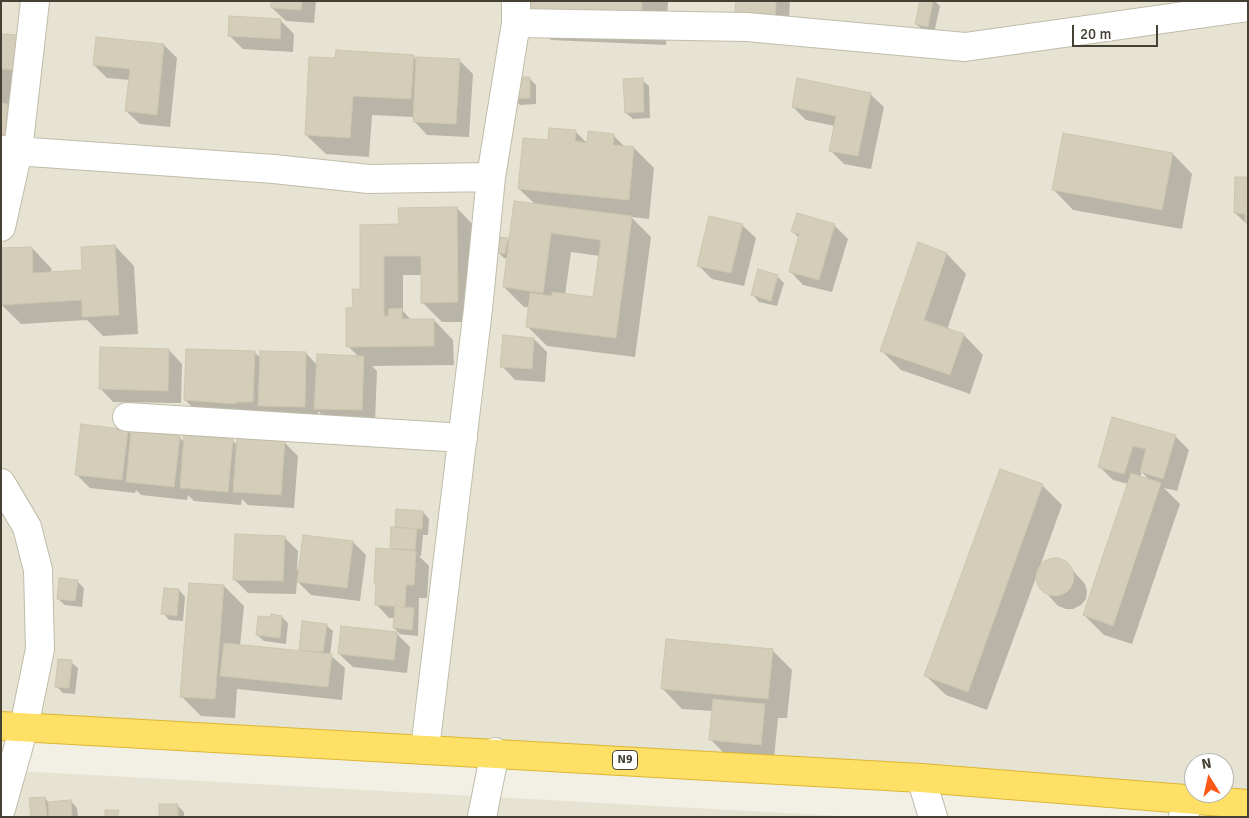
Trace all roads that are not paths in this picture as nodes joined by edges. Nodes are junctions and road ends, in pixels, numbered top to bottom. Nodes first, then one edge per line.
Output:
1 (35, 1) edge
2 (1248, 7) edge
3 (516, 12) edge
4 (9, 151) edge
5 (491, 177) junction
6 (1, 227) edge
7 (127, 416) dead end
8 (463, 438) junction
9 (1, 483) edge
10 (13, 726) edge
11 (425, 749) junction
12 (495, 752) junction
13 (921, 778) junction
14 (1248, 804) edge
15 (1186, 808) edge
16 (1, 809) edge
17 (482, 817) edge
18 (934, 817) edge

1 - 4 street
2 - 3 street
3 - 5 street
4 - 5 street
4 - 6 street
5 - 8 street
7 - 8 street
8 - 11 street
9 - 10 street
10 - 11 highway, N9
10 - 16 street
11 - 12 highway, N9
12 - 13 highway, N9
12 - 17 street
13 - 15 highway, N9
13 - 18 street
14 - 15 highway, N9

